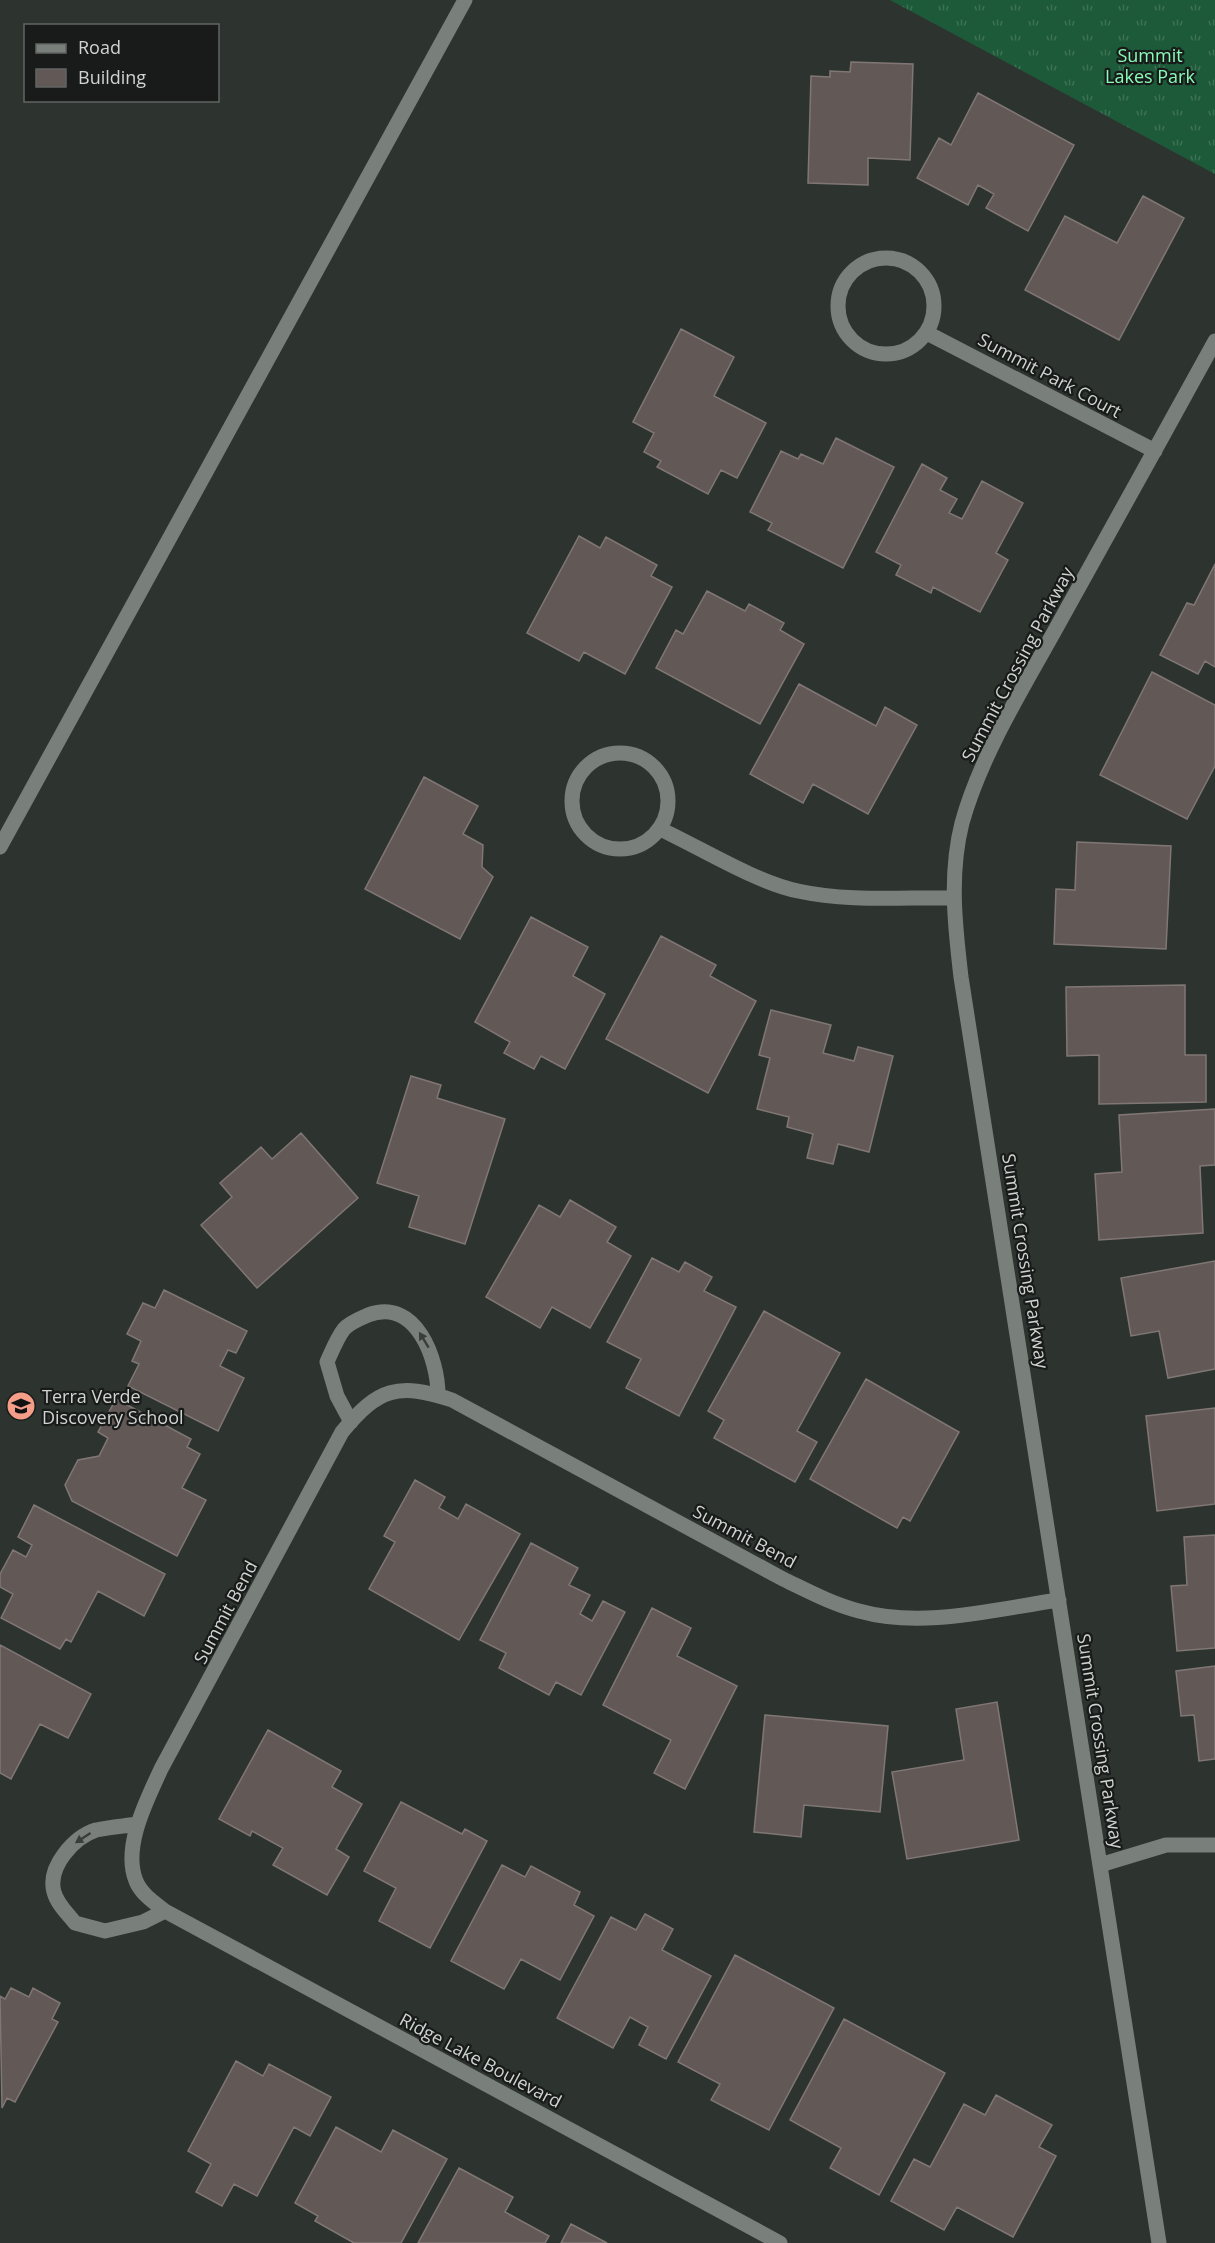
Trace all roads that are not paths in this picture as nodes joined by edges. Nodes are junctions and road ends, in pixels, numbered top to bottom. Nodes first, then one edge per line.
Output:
1 (465, 0) edge
2 (927, 333) junction
3 (1215, 341) edge
4 (1155, 451) junction
5 (660, 829) junction
6 (0, 847) edge
7 (954, 898) junction
8 (438, 1395) junction
9 (351, 1422) junction
10 (1059, 1600) junction
11 (138, 1824) junction
12 (1215, 1845) edge
13 (1101, 1865) junction
14 (165, 1911) junction
15 (780, 2243) edge
16 (1159, 2243) edge

1 - 6 street
2 - 2 street
2 - 4 street, Summit Park Court
3 - 4 street, Summit Crossing Parkway
4 - 7 street, Summit Crossing Parkway
5 - 5 street
5 - 7 street
7 - 10 street, Summit Crossing Parkway
8 - 9 street, Summit Bend
8 -> 9 street
8 - 10 street, Summit Bend
9 - 11 street, Summit Bend
10 - 13 street, Summit Crossing Parkway
11 - 14 street, Summit Bend
11 -> 14 street
12 - 13 street
13 - 16 street, Summit Crossing Parkway
14 - 15 street, Ridge Lake Boulevard

